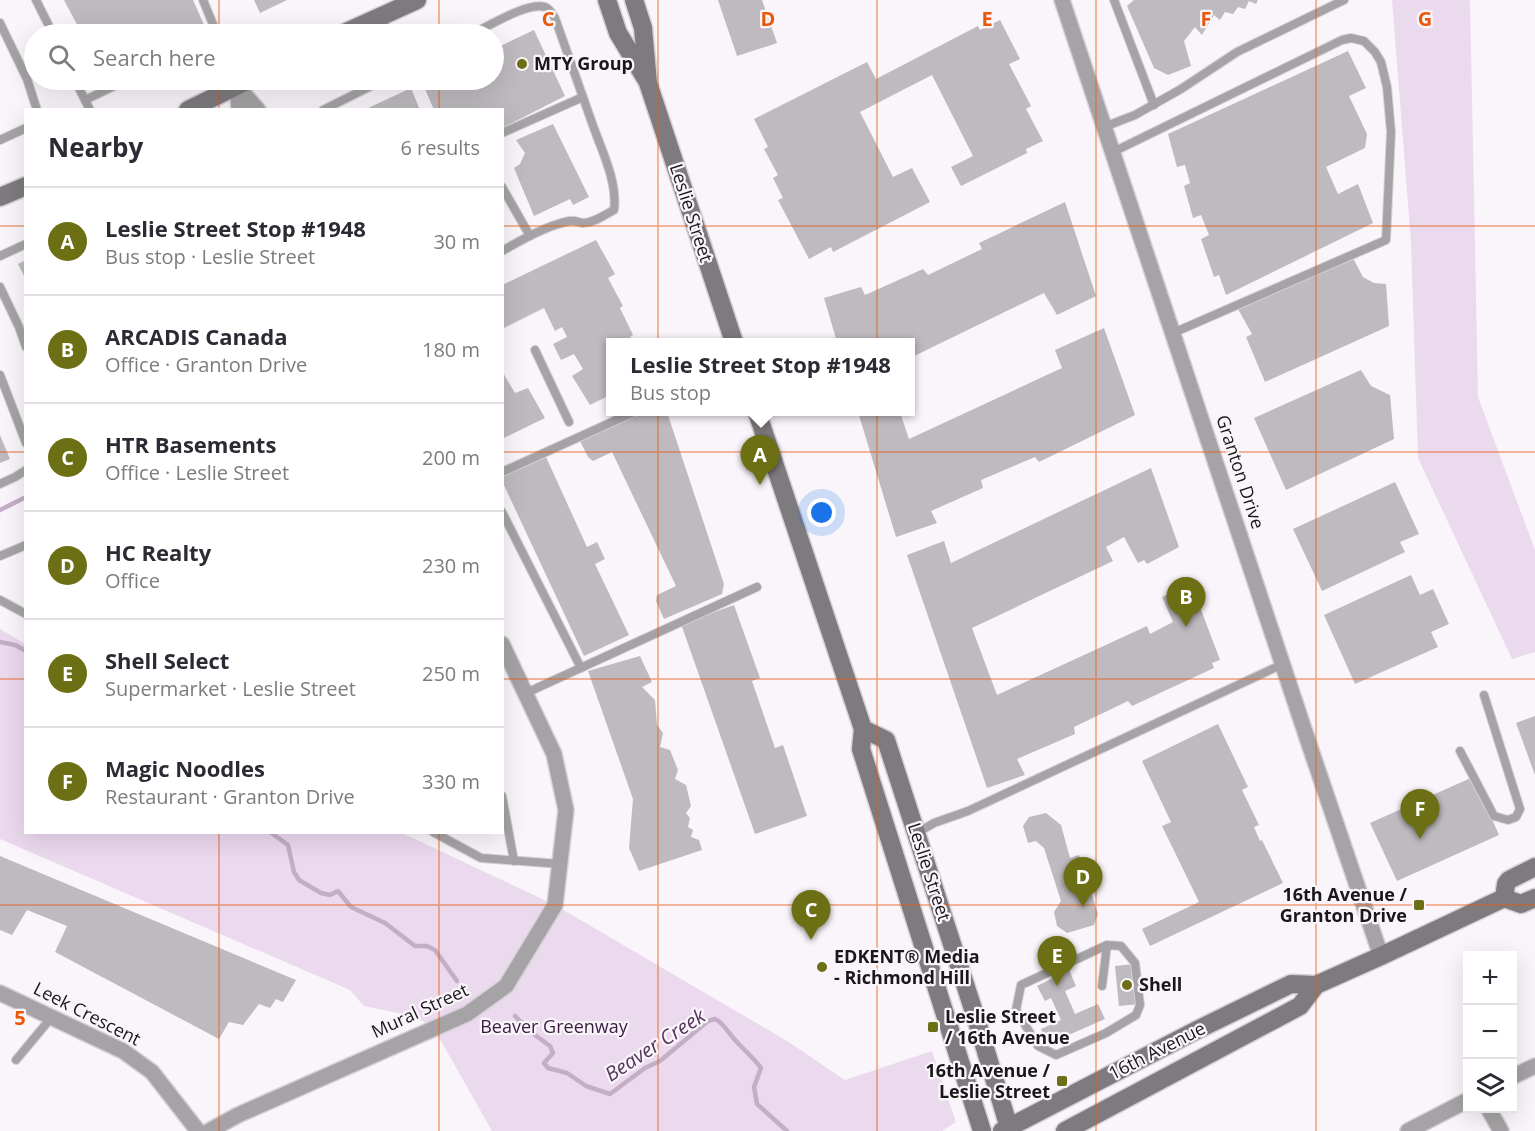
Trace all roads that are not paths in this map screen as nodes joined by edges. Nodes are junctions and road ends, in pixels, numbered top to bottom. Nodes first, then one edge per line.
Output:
1 (36, 0) edge
2 (203, 0) edge
3 (417, 0) edge
4 (608, 0) edge
5 (634, 0) edge
6 (1062, 0) edge
7 (1114, 0) edge
8 (1344, 0) edge
9 (381, 16) junction
10 (0, 23) edge
11 (48, 24) edge
12 (213, 24) edge
13 (364, 24) edge
14 (385, 24) edge
15 (492, 24) edge
16 (24, 74) edge
17 (648, 83) junction
18 (30, 90) edge
19 (80, 90) edge
20 (106, 90) edge
21 (225, 90) edge
22 (240, 90) edge
23 (245, 90) edge
24 (363, 90) edge
25 (583, 97) junction
26 (86, 100) junction
27 (1154, 105) junction
28 (36, 108) edge
29 (89, 108) edge
30 (192, 108) edge
31 (239, 108) edge
32 (257, 108) edge
33 (327, 108) edge
34 (1104, 127) junction
35 (24, 129) edge
36 (504, 132) edge
37 (0, 140) edge
38 (1113, 152) junction
39 (24, 187) edge
40 (504, 190) edge
41 (0, 197) edge
42 (530, 236) junction
43 (24, 245) edge
44 (504, 250) edge
45 (0, 256) edge
46 (0, 287) edge
47 (1173, 333) junction
48 (733, 338) edge
49 (24, 341) edge
50 (535, 350) dead end
51 (0, 375) edge
52 (623, 416) edge
53 (759, 416) edge
54 (569, 422) dead end
55 (24, 438) edge
56 (24, 471) edge
57 (504, 471) edge
58 (0, 484) edge
59 (504, 516) edge
60 (24, 546) edge
61 (0, 556) edge
62 (757, 587) dead end
63 (0, 600) edge
64 (24, 613) edge
65 (504, 648) edge
66 (1283, 664) junction
67 (581, 668) junction
68 (526, 693) junction
69 (1484, 695) dead end
70 (863, 729) junction
71 (1460, 751) dead end
72 (504, 807) edge
73 (916, 833) junction
74 (437, 834) edge
75 (514, 861) junction
76 (560, 864) junction
77 (1535, 867) edge
78 (1504, 898) junction
79 (1535, 898) edge
80 (1107, 945) junction
81 (1382, 956) junction
82 (1316, 985) junction
83 (1102, 986) dead end
84 (0, 993) edge
85 (51, 1018) junction
86 (16, 1060) dead end
87 (1535, 1066) edge
88 (1517, 1075) edge
89 (1463, 1102) edge
90 (1491, 1113) edge
91 (1007, 1130) edge
92 (198, 1131) edge
93 (208, 1131) edge
94 (982, 1131) edge
95 (1065, 1131) edge
96 (1408, 1131) edge
97 (1501, 1131) edge

1 - 11 lane
2 - 12 lane
3 - 9 main road
4 - 17 main road, Leslie Street
5 - 17 main road, Leslie Street
6 - 34 street, Granton Drive
7 - 27 lane
8 - 27 lane
9 - 13 main road
9 - 14 lane
10 - 16 lane
15 - 25 lane
17 - 48 main road, Leslie Street
18 - 28 lane
19 - 26 lane
20 - 26 lane
21 - 30 main road
22 - 31 street
23 - 32 street
24 - 33 lane
25 - 36 lane
25 - 42 lane
26 - 29 lane
27 - 34 lane
34 - 38 street, Granton Drive
35 - 37 lane
38 - 47 street, Granton Drive
38 - 47 lane
39 - 41 main road
40 - 42 lane
42 - 44 lane
43 - 45 lane
46 - 49 lane
47 - 66 street, Granton Drive
50 - 54 lane
51 - 55 lane
52 - 57 lane
53 - 70 main road, Leslie Street
56 - 58 lane
59 - 67 lane
60 - 61 lane
62 - 67 lane
63 - 64 lane
65 - 68 street, Mural Street
66 - 73 lane
66 - 81 street, Granton Drive
67 - 68 lane
68 - 76 street, Mural Street
69 - 71 lane
70 - 73 main road, Leslie Street
70 - 94 main road, Leslie Street
72 - 75 lane
73 - 91 main road, Leslie Street
74 - 75 lane
75 - 76 lane
76 - 93 street, Mural Street
77 - 78 main road
78 - 79 main road, 16th Avenue
78 - 81 main road, 16th Avenue
80 - 80 lane
80 - 83 lane
81 - 82 main road, 16th Avenue
82 - 91 main road, 16th Avenue
82 - 95 main road, 16th Avenue
84 - 85 street, Leek Crescent
85 - 86 lane
85 - 92 street, Leek Crescent
87 - 88 street
89 - 96 street
90 - 97 street

